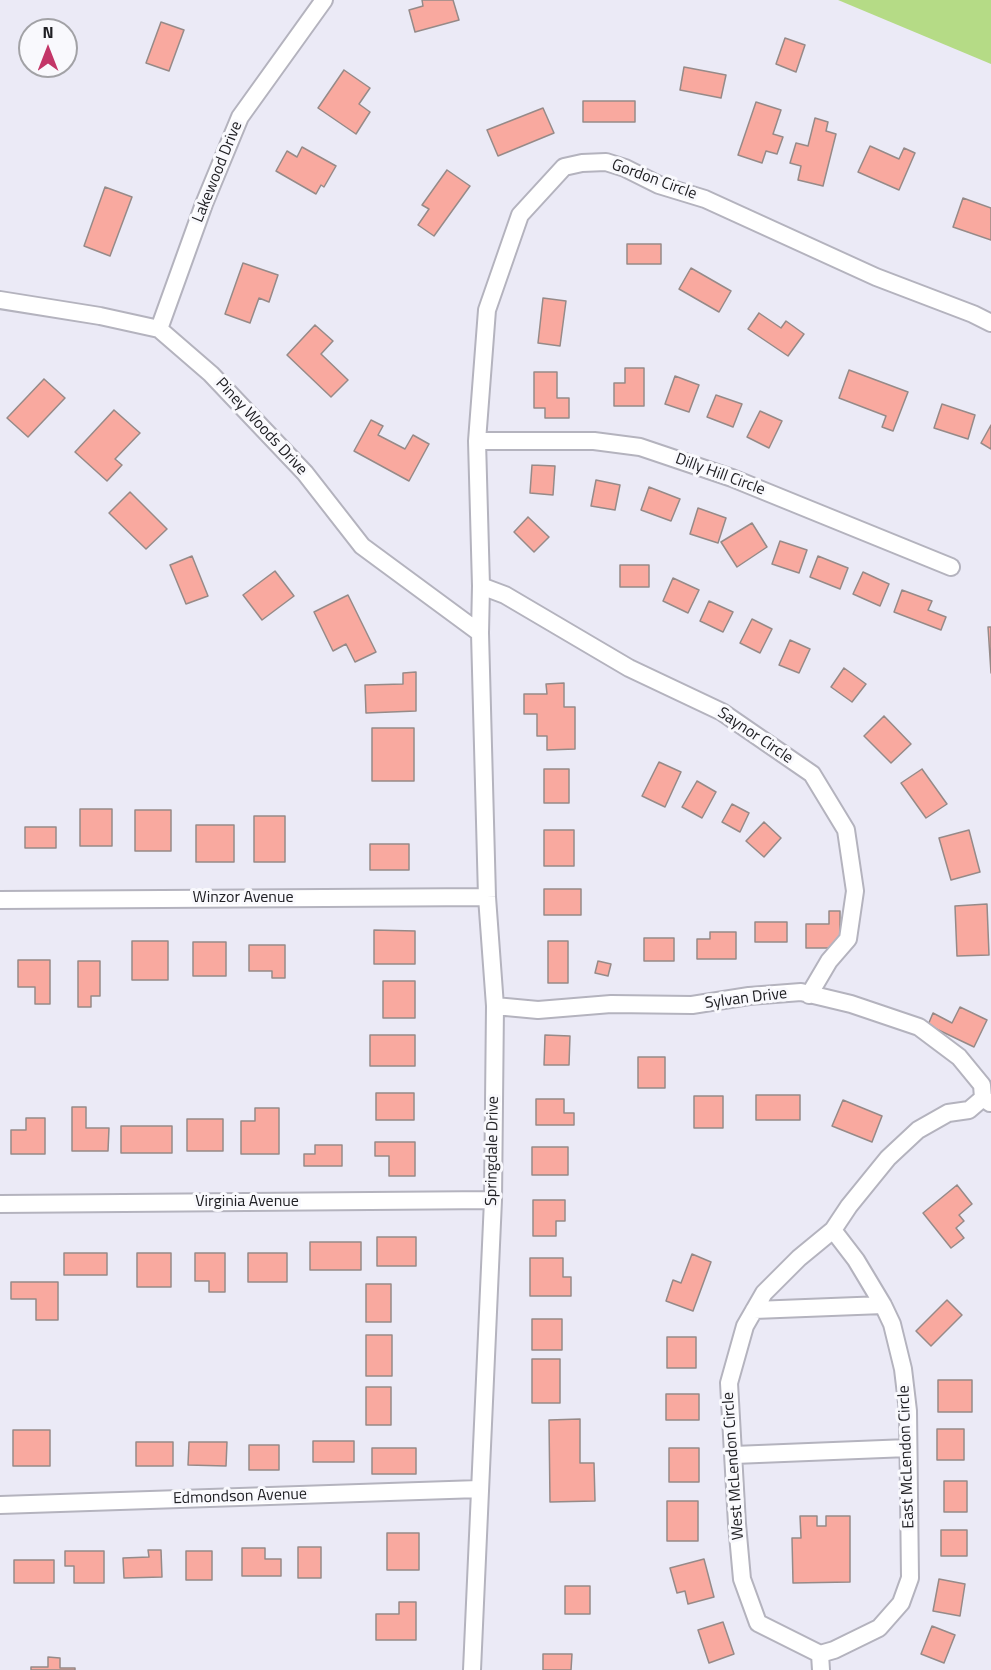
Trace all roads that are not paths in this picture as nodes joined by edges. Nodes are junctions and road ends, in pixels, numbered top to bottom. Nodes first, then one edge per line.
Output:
1 (324, 0) edge
2 (0, 300) edge
3 (991, 322) edge
4 (159, 329) junction
5 (477, 441) junction
6 (951, 567) dead end
7 (481, 586) junction
8 (480, 633) junction
9 (487, 897) junction
10 (0, 900) edge
11 (809, 995) junction
12 (495, 1006) junction
13 (987, 1101) edge
14 (493, 1200) junction
15 (0, 1204) edge
16 (833, 1230) junction
17 (883, 1305) junction
18 (754, 1310) junction
19 (908, 1448) junction
20 (734, 1455) junction
21 (479, 1489) junction
22 (0, 1504) edge
23 (820, 1662) edge
24 (472, 1670) edge

1 - 4 street, Lakewood Drive
2 - 4 street, Piney Woods Drive
3 - 5 street, Gordon Circle
4 - 8 street, Piney Woods Drive
5 - 6 street, Dilly Hill Circle
5 - 7 street, Gordon Circle
7 - 8 street, Gordon Circle
7 - 11 street, Saynor Circle
8 - 9 street, Springdale Drive
9 - 10 street, Winzor Avenue
9 - 12 street, Springdale Drive
11 - 12 street, Sylvan Drive
11 - 13 street, Sylvan Drive
12 - 14 street, Springdale Drive
13 - 16 street, West McLendon Circle
14 - 15 street, Virginia Avenue
14 - 21 street, Springdale Drive
16 - 17 street, East McLendon Circle
16 - 18 street, West McLendon Circle
17 - 18 street
17 - 19 street, East McLendon Circle
18 - 20 street, West McLendon Circle
19 - 20 street
19 - 23 street, East McLendon Circle
20 - 23 street, West McLendon Circle
21 - 22 street, Edmondson Avenue
21 - 24 street, Springdale Drive

